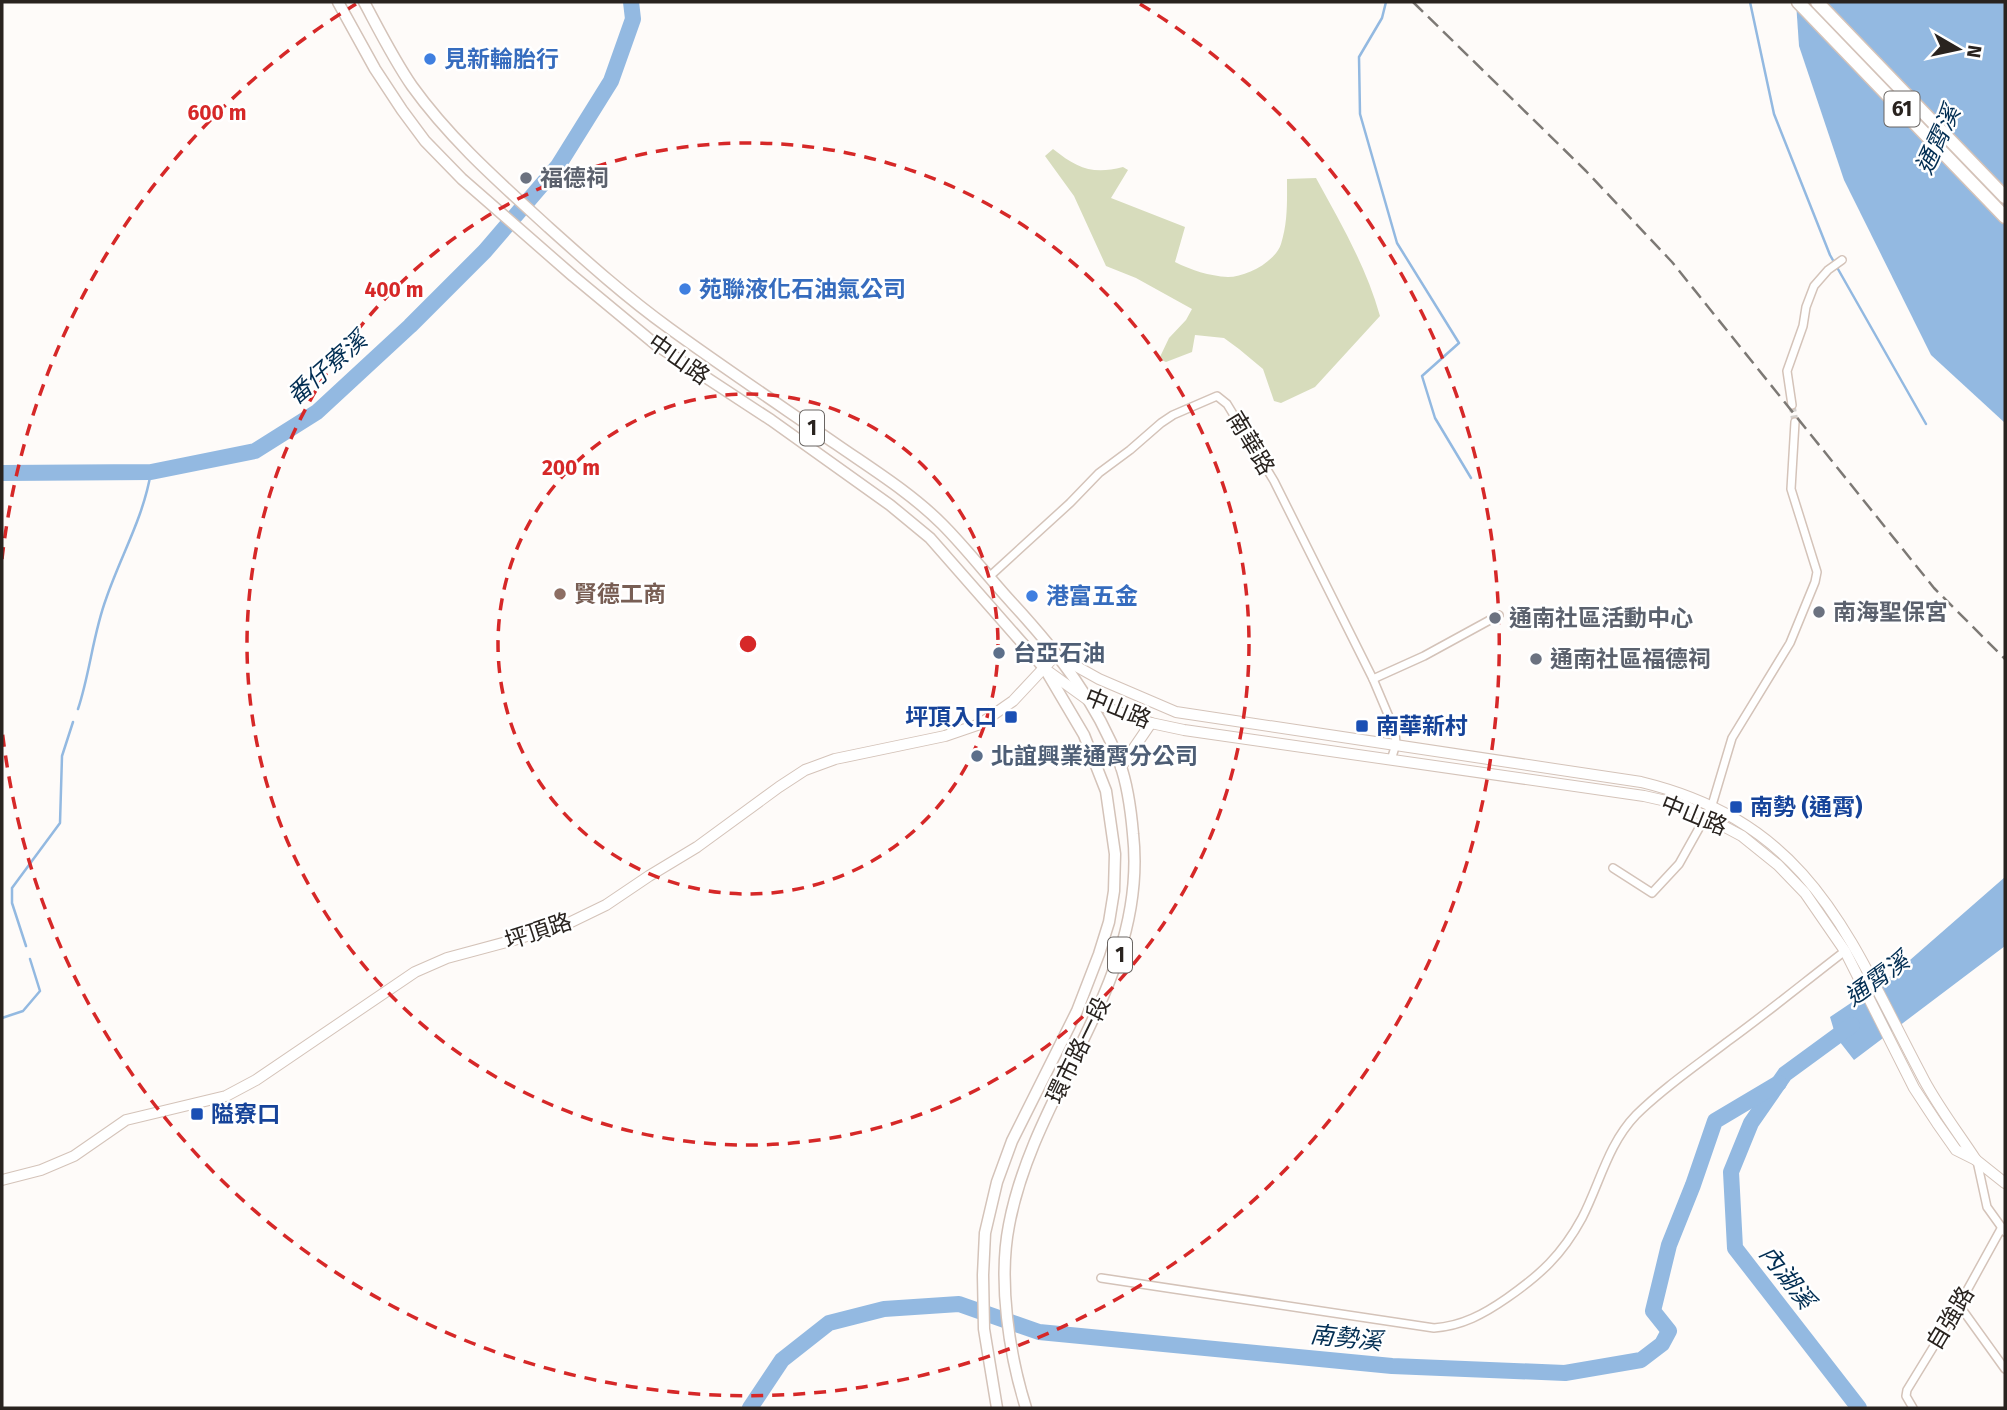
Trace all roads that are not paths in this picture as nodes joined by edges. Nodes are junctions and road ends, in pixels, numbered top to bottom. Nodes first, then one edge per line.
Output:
1 (338, 2) edge
2 (363, 2) edge
3 (1798, 2) edge
4 (1817, 2) edge
5 (2005, 197) edge
6 (2005, 217) edge
7 (1842, 260) dead end
8 (1792, 405) tunnel mouth
9 (1795, 422) tunnel mouth
10 (989, 577) junction
11 (1499, 615) dead end
12 (1056, 655) junction
13 (1045, 669) junction
14 (1373, 679) junction
15 (1093, 703) junction
16 (1151, 723) junction
17 (1396, 744) junction
18 (1391, 760) junction
19 (1121, 767) junction
20 (1712, 805) junction
21 (1705, 815) junction
22 (1613, 868) dead end
23 (1845, 951) junction
24 (1976, 1160) junction
25 (2, 1181) edge
26 (2005, 1183) edge
27 (2003, 1229) edge
28 (1101, 1278) dead end
29 (1959, 1305) junction
30 (2005, 1369) edge
31 (997, 1408) edge
32 (1026, 1408) edge
33 (1913, 1408) edge

1 - 13 main road, 中山路 / 1
2 - 10 main road, 中山路 / 1
3 - 6 highway, 61
4 - 5 highway, 61
7 - 8 street
9 - 20 street
10 - 12 main road, 中山路 / 1
10 - 14 street, 南華路
11 - 14 street
12 - 13 street, 坪頂路
12 - 15 main road, 環市路一段 / 1
12 - 17 street, 中山路
13 - 15 street, 中山路
13 - 25 street, 坪頂路
13 - 31 main road, 環市路一段 / 1
14 - 17 street, 南華路
15 - 16 street, 中山路
15 - 19 main road, 環市路一段 / 1
16 - 18 street, 中山路
16 - 19 street
17 - 18 street
17 - 20 street, 中山路
18 - 21 street, 中山路
19 - 32 main road, 環市路一段 / 1
20 - 21 street
20 - 24 street, 中山路
21 - 22 street
21 - 23 street, 中山路
23 - 24 street, 中山路
23 - 28 street
24 - 26 street
24 - 27 street
27 - 29 street, 自強路
29 - 30 street
29 - 33 street, 自強路

